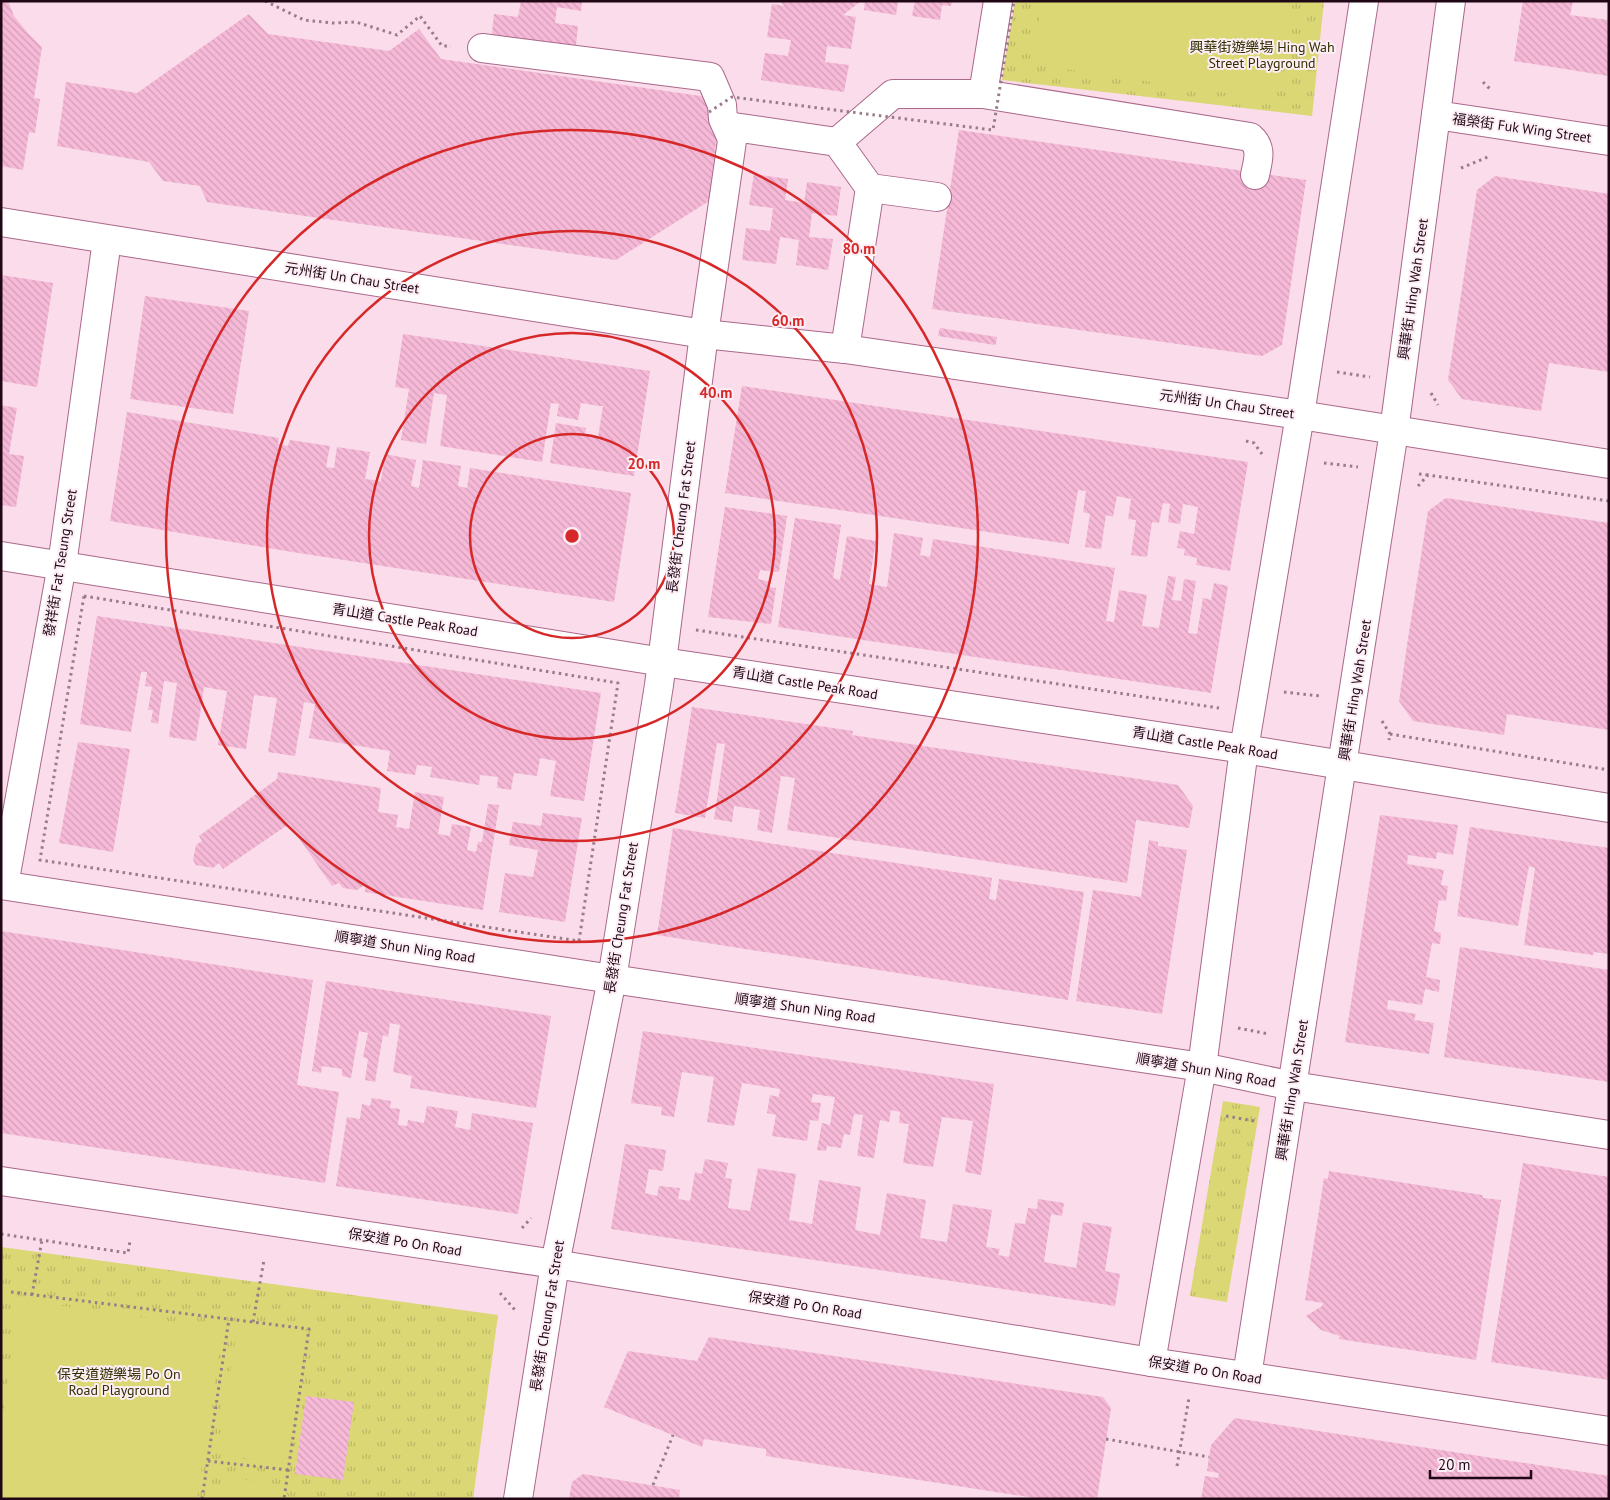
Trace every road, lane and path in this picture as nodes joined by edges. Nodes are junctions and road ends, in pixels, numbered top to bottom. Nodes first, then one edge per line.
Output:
1 (265, 1) edge
2 (998, 1) edge
3 (1014, 1) edge
4 (1364, 1) edge
5 (1451, 1) edge
6 (482, 48) joint
7 (983, 94) junction
8 (709, 112) dead end
9 (1436, 115) junction
10 (732, 140) junction
11 (1609, 141) edge
12 (838, 142) junction
13 (1499, 157) dead end
14 (1255, 175) dead end
15 (1460, 177) dead end
16 (870, 188) junction
17 (937, 197) dead end
18 (1, 222) edge
19 (107, 240) junction
20 (704, 334) junction
21 (845, 349) junction
22 (1307, 367) junction
23 (1401, 382) junction
24 (1300, 415) junction
25 (1394, 431) junction
26 (1242, 440) dead end
27 (1292, 459) junction
28 (1609, 464) edge
29 (1388, 470) junction
30 (1428, 475) junction
31 (1417, 487) dead end
32 (1609, 500) edge
33 (1, 556) edge
34 (62, 566) junction
35 (696, 624) dead end
36 (663, 662) junction
37 (1255, 688) junction
38 (1353, 700) junction
39 (1223, 709) dead end
40 (1244, 749) junction
41 (1343, 766) junction
42 (1609, 770) edge
43 (1609, 808) edge
44 (40, 860) joint
45 (3, 885) edge
46 (612, 979) junction
47 (1207, 1022) junction
48 (1300, 1040) junction
49 (1202, 1067) junction
50 (1293, 1086) junction
51 (1194, 1111) junction
52 (1286, 1126) junction
53 (1609, 1135) edge
54 (1, 1181) edge
55 (1, 1234) edge
56 (42, 1240) junction
57 (130, 1241) dead end
58 (264, 1260) dead end
59 (554, 1264) junction
60 (11, 1292) dead end
61 (32, 1294) junction
62 (228, 1319) junction
63 (253, 1322) junction
64 (1151, 1362) junction
65 (1247, 1376) junction
66 (1189, 1394) dead end
67 (1609, 1431) edge
68 (673, 1435) dead end
69 (1106, 1439) dead end
70 (1209, 1457) dead end
71 (208, 1461) junction
72 (1177, 1466) dead end
73 (288, 1470) junction
74 (653, 1486) dead end
75 (202, 1499) edge
76 (284, 1499) edge
77 (518, 1499) edge

1 - 6 path
2 - 7 street
3 - 8 path, bridge
4 - 22 street
5 - 9 street, 興華街 Hing Wah Street
6 - 10 street
7 - 12 street
7 - 14 street
9 - 11 street, 福榮街 Fuk Wing Street
9 - 23 street, 興華街 Hing Wah Street
10 - 12 street
10 - 20 street
12 - 16 street
13 - 15 path
16 - 17 street
16 - 21 street
18 - 19 street, 元州街 Un Chau Street
19 - 20 street, 元州街 Un Chau Street
19 - 34 street, 發祥街 Fat Tseung Street
20 - 21 street, 元州街 Un Chau Street
20 - 36 street, 長發街 Cheung Fat Street
21 - 24 street, 元州街 Un Chau Street
22 - 23 path
22 - 24 street
23 - 25 street, 興華街 Hing Wah Street
24 - 25 street, 元州街 Un Chau Street
24 - 27 street
25 - 28 street, 元州街 Un Chau Street
25 - 29 street, 興華街 Hing Wah Street
26 - 27 path
27 - 29 path
27 - 37 street
29 - 30 path
29 - 38 street, 興華街 Hing Wah Street
30 - 31 path
30 - 32 path
33 - 34 street, 青山道 Castle Peak Road
34 - 36 street, 青山道 Castle Peak Road
34 - 45 street, 發祥街 Fat Tseung Street
35 - 39 path
36 - 40 street, 青山道 Castle Peak Road
36 - 46 street, 長發街 Cheung Fat Street
37 - 38 path
37 - 40 street
38 - 41 street, 興華街 Hing Wah Street
38 - 42 path
40 - 41 street, 青山道 Castle Peak Road
40 - 47 street
41 - 43 street, 青山道 Castle Peak Road
41 - 48 street, 興華街 Hing Wah Street
44 - 44 path
45 - 46 street, 順寧道 Shun Ning Road
46 - 49 street, 順寧道 Shun Ning Road
46 - 59 street, 長發街 Cheung Fat Street
47 - 48 path
47 - 49 street
48 - 50 street, 興華街 Hing Wah Street
49 - 50 street, 順寧道 Shun Ning Road
49 - 51 street
50 - 52 street, 興華街 Hing Wah Street
50 - 53 street, 順寧道 Shun Ning Road
51 - 52 path
51 - 64 street
52 - 65 street, 興華街 Hing Wah Street
54 - 59 street, 保安道 Po On Road
55 - 56 path
56 - 57 path
56 - 61 path
58 - 63 path
59 - 64 street, 保安道 Po On Road
59 - 77 street, 長發街 Cheung Fat Street
60 - 61 path
61 - 62 path
62 - 63 path
62 - 71 path
63 - 73 path
64 - 65 street, 保安道 Po On Road
65 - 67 street, 保安道 Po On Road
66 - 72 path
68 - 74 path
69 - 70 path, bridge
71 - 73 path
71 - 75 path
73 - 76 path

